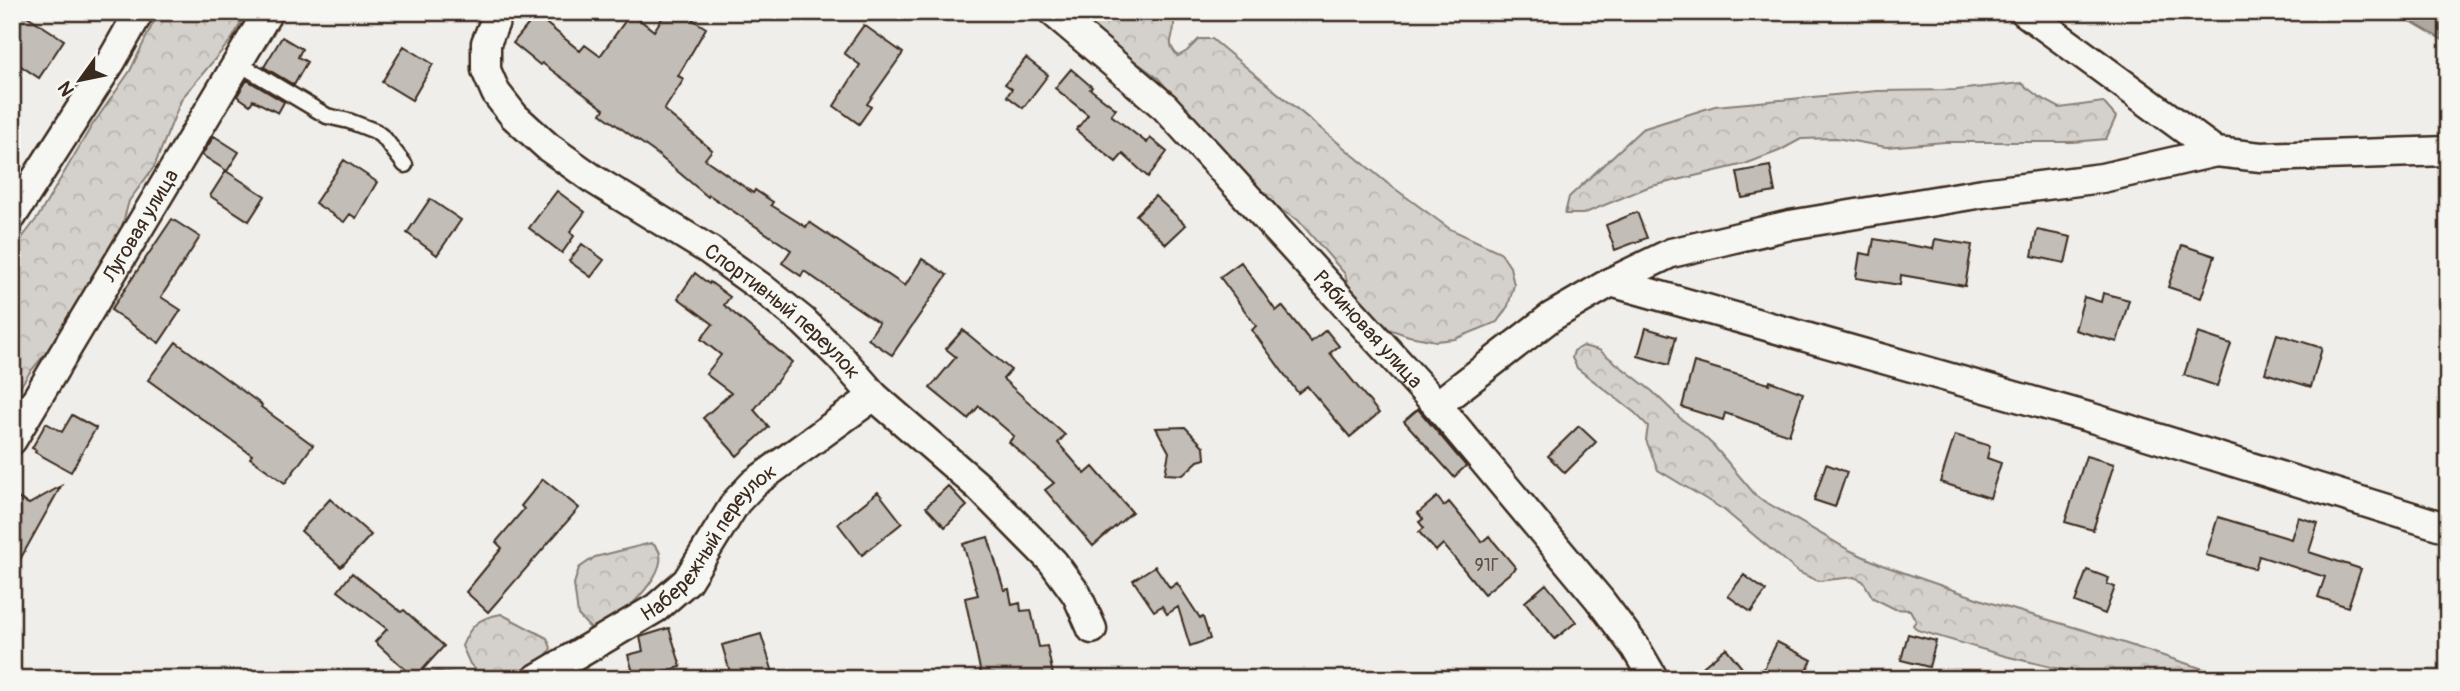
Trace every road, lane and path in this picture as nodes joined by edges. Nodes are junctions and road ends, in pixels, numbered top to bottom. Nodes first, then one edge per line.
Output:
1 (139, 12) edge
2 (268, 12) edge
3 (499, 12) edge
4 (1053, 12) edge
5 (2025, 12) edge
6 (238, 63) junction
7 (2448, 151) edge
8 (2216, 152) junction
9 (405, 165) dead end
10 (12, 216) edge
11 (1611, 282) junction
12 (874, 396) junction
13 (1437, 405) junction
14 (12, 440) edge
15 (2448, 528) edge
16 (1092, 629) dead end
17 (1652, 678) edge
18 (536, 679) edge

1 - 10 street
2 - 6 street, Луговая улица
3 - 12 street, Спортивный переулок
4 - 13 street, Рябиновая улица
5 - 8 street
6 - 9 lane
6 - 14 street, Луговая улица
7 - 8 street
8 - 11 street
11 - 13 street
11 - 15 street
12 - 16 street, Спортивный переулок
12 - 18 street, Набережный переулок
13 - 17 street, Рябиновая улица

